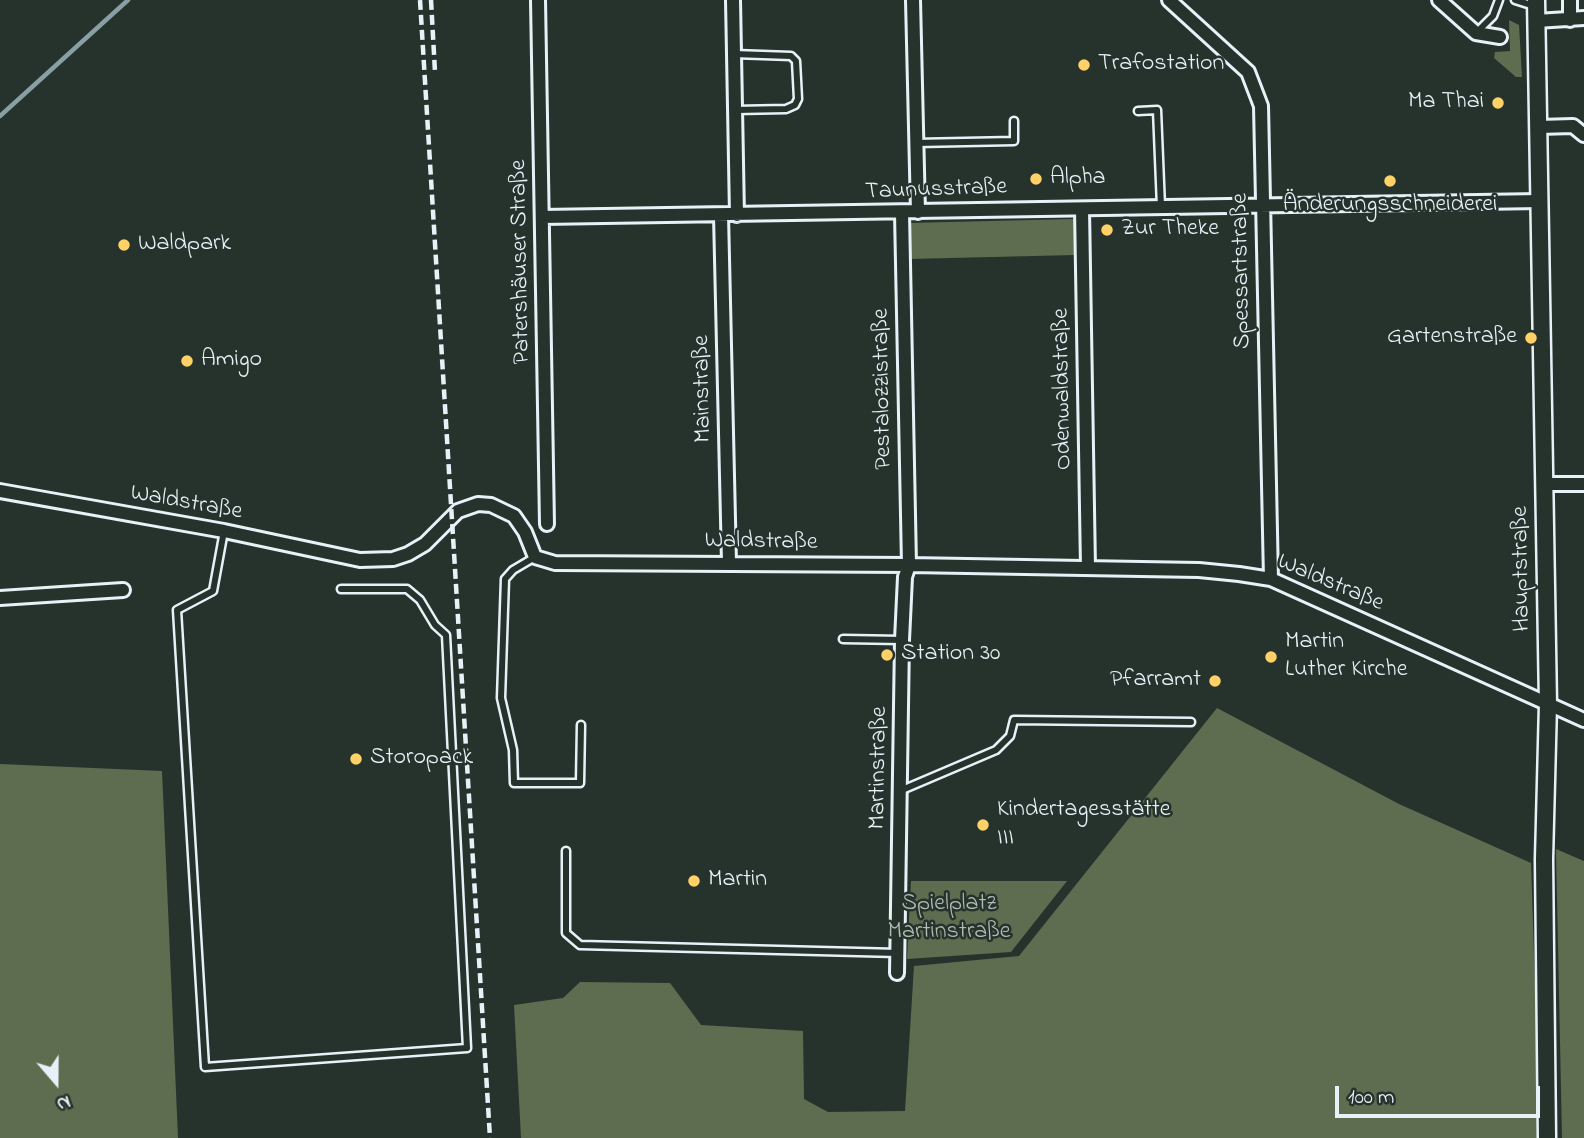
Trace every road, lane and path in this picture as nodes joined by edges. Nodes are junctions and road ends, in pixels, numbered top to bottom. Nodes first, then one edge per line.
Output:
1 (538, 0) edge
2 (733, 0) edge
3 (913, 0) edge
4 (1169, 0) edge
5 (1439, 0) edge
6 (1499, 0) edge
7 (1515, 0) edge
8 (1570, 0) edge
9 (1536, 9) edge
10 (1584, 18) edge
11 (1570, 20) junction
12 (1476, 33) junction
13 (1500, 37) dead end
14 (734, 54) junction
15 (735, 110) junction
16 (1138, 111) dead end
17 (1014, 121) dead end
18 (1539, 127) junction
19 (1584, 135) edge
20 (916, 143) junction
21 (1540, 201) junction
22 (1263, 207) junction
23 (1161, 208) junction
24 (1082, 209) junction
25 (918, 212) junction
26 (902, 213) junction
27 (722, 215) junction
28 (737, 215) junction
29 (542, 217) junction
30 (1545, 484) junction
31 (1584, 484) edge
32 (0, 491) edge
33 (547, 524) dead end
34 (224, 531) junction
35 (535, 557) junction
36 (909, 565) junction
37 (729, 567) junction
38 (1088, 568) junction
39 (1271, 579) junction
40 (341, 589) dead end
41 (123, 590) dead end
42 (0, 598) edge
43 (843, 639) dead end
44 (902, 640) junction
45 (1548, 704) junction
46 (1584, 720) edge
47 (1191, 722) dead end
48 (581, 725) dead end
49 (902, 790) junction
50 (566, 851) dead end
51 (898, 953) junction
52 (897, 973) dead end
53 (1547, 1138) edge

1 - 29 street, Patershäuser Straße
2 - 14 street
3 - 20 street
4 - 22 street, Spessartstraße
5 - 12 street
6 - 12 lane
7 - 9 lane
8 - 11 street
9 - 11 street
9 - 18 main road, Hauptstraße
10 - 11 street
12 - 13 street
14 - 15 street
14 - 15 lane
15 - 28 street
16 - 23 lane
17 - 20 lane
18 - 19 street
18 - 21 main road, Hauptstraße
20 - 25 street
21 - 22 street, Taunusstraße
21 - 30 main road, Hauptstraße
22 - 23 street, Taunusstraße
22 - 39 street, Spessartstraße
23 - 24 street, Taunusstraße
24 - 25 street, Taunusstraße
24 - 38 street, Odenwaldstraße
25 - 26 street, Taunusstraße
26 - 28 street, Taunusstraße
26 - 36 street, Pestalozzistraße
27 - 28 street, Taunusstraße
27 - 29 street, Taunusstraße
27 - 37 street, Mainstraße
29 - 33 street, Patershäuser Straße
30 - 31 street
30 - 45 main road, Hauptstraße
32 - 34 street, Waldstraße
34 - 35 street, Waldstraße
34 - 40 lane
35 - 37 street, Waldstraße
35 - 48 lane
36 - 37 street, Waldstraße
36 - 38 street, Waldstraße
36 - 44 street, Martinstraße
38 - 39 street, Waldstraße
39 - 45 street, Waldstraße
41 - 42 street
43 - 44 lane
44 - 49 street, Martinstraße
45 - 46 street, Waldstraße
45 - 53 main road, Hauptstraße
47 - 49 lane
49 - 51 street, Martinstraße
50 - 51 lane
51 - 52 street, Martinstraße

